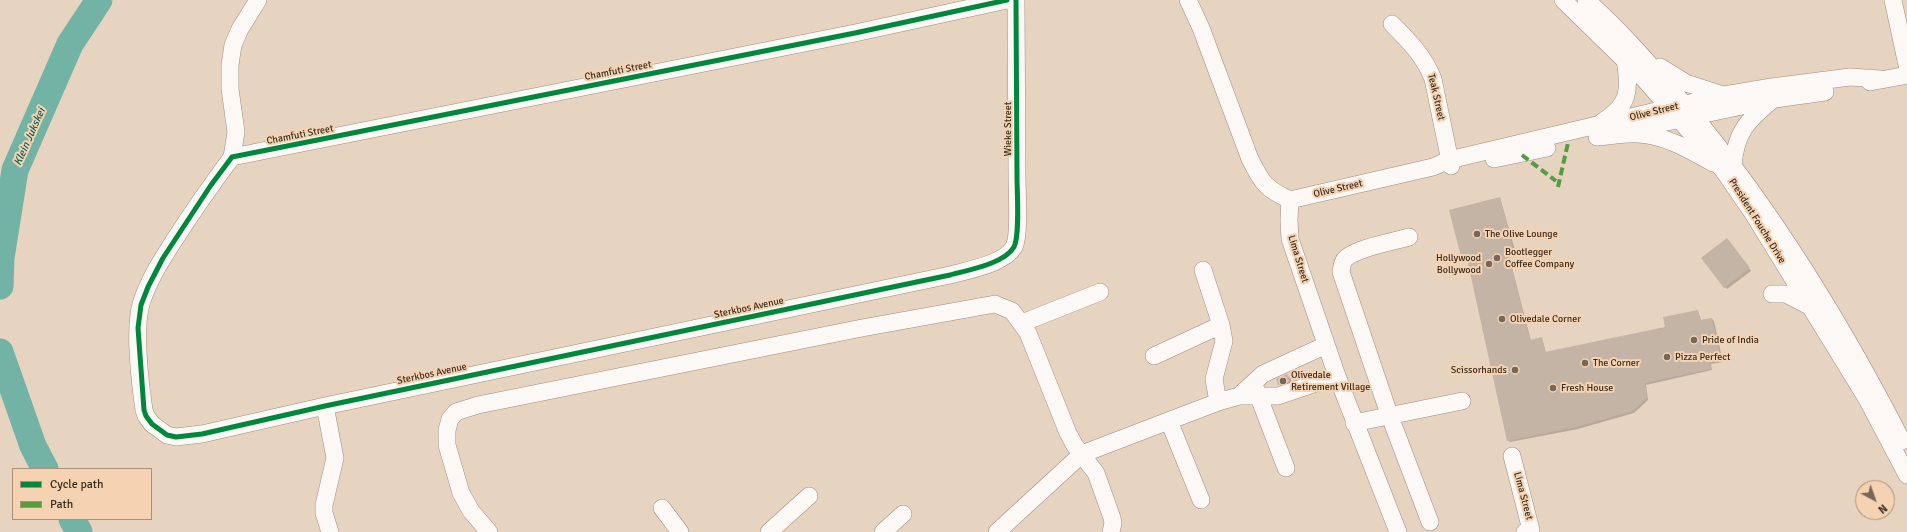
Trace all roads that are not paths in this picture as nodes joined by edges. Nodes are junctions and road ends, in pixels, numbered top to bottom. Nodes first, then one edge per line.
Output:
1 (258, 0) edge
2 (1006, 0) edge
3 (1016, 0) edge
4 (1188, 0) edge
5 (1563, 0) edge
6 (1586, 0) edge
7 (1893, 0) edge
8 (1392, 24) dead end
9 (1630, 54) junction
10 (1907, 65) edge
11 (1907, 75) edge
12 (1880, 79) junction
13 (1724, 95) junction
14 (1775, 99) junction
15 (1682, 111) junction
16 (1596, 132) junction
17 (232, 157) junction
18 (1450, 163) junction
19 (1728, 167) junction
20 (1290, 200) junction
21 (1409, 237) dead end
22 (1007, 254) joint
23 (1203, 270) dead end
24 (1100, 292) dead end
25 (1772, 294) dead end
26 (1811, 307) junction
27 (1022, 323) junction
28 (1222, 325) junction
29 (1326, 345) junction
30 (1154, 356) dead end
31 (1337, 376) junction
32 (1256, 390) junction
33 (1462, 401) dead end
34 (1218, 402) junction
35 (325, 406) junction
36 (1389, 414) junction
37 (1169, 421) junction
38 (1354, 423) junction
39 (1907, 450) edge
40 (1082, 454) junction
41 (1512, 456) dead end
42 (1286, 468) dead end
43 (1907, 475) edge
44 (809, 496) dead end
45 (1201, 500) dead end
46 (662, 508) dead end
47 (903, 514) dead end
48 (1430, 522) dead end
49 (330, 532) edge
50 (489, 532) edge
51 (680, 532) edge
52 (769, 532) edge
53 (883, 532) edge
54 (998, 532) edge
55 (1111, 532) edge
56 (1398, 532) edge
57 (1525, 532) edge

1 - 17 street
2 - 17 street, Chamfuti Street
3 - 22 street, Wieke Street
4 - 20 street
5 - 9 street, President Fouche Drive
6 - 9 street, President Fouche Drive
7 - 10 street
8 - 18 street, Teak Street
9 - 13 street
9 - 15 street, President Fouche Drive
9 - 16 street
11 - 12 street, Olive Street
12 - 13 street, Olive Street
12 - 14 street, Olive Street
13 - 15 street, Olive Street
14 - 15 street, Olive Street
14 - 19 street
15 - 16 street, Olive Street
15 - 19 street, President Fouche Drive
16 - 18 street, Olive Street
16 - 19 street
17 - 35 street, Sterkbos Avenue
18 - 20 street, Olive Street
19 - 26 street, President Fouche Drive
19 - 39 street, President Fouche Drive
20 - 29 street, Lima Street
21 - 36 street
22 - 35 street, Sterkbos Avenue
23 - 28 street
24 - 27 street
25 - 26 street
26 - 43 street, President Fouche Drive
27 - 40 street
27 - 50 street
28 - 30 street
28 - 34 street
29 - 31 street, Lima Street
29 - 32 street
31 - 32 street
31 - 38 street, Lima Street
32 - 34 street
32 - 42 street
33 - 36 street
34 - 37 street
35 - 49 street
36 - 38 street
36 - 48 street
37 - 40 street
37 - 45 street
38 - 56 street, Lima Street
40 - 54 street
40 - 55 street
41 - 57 street, Lima Street
44 - 52 street
46 - 51 street
47 - 53 street

